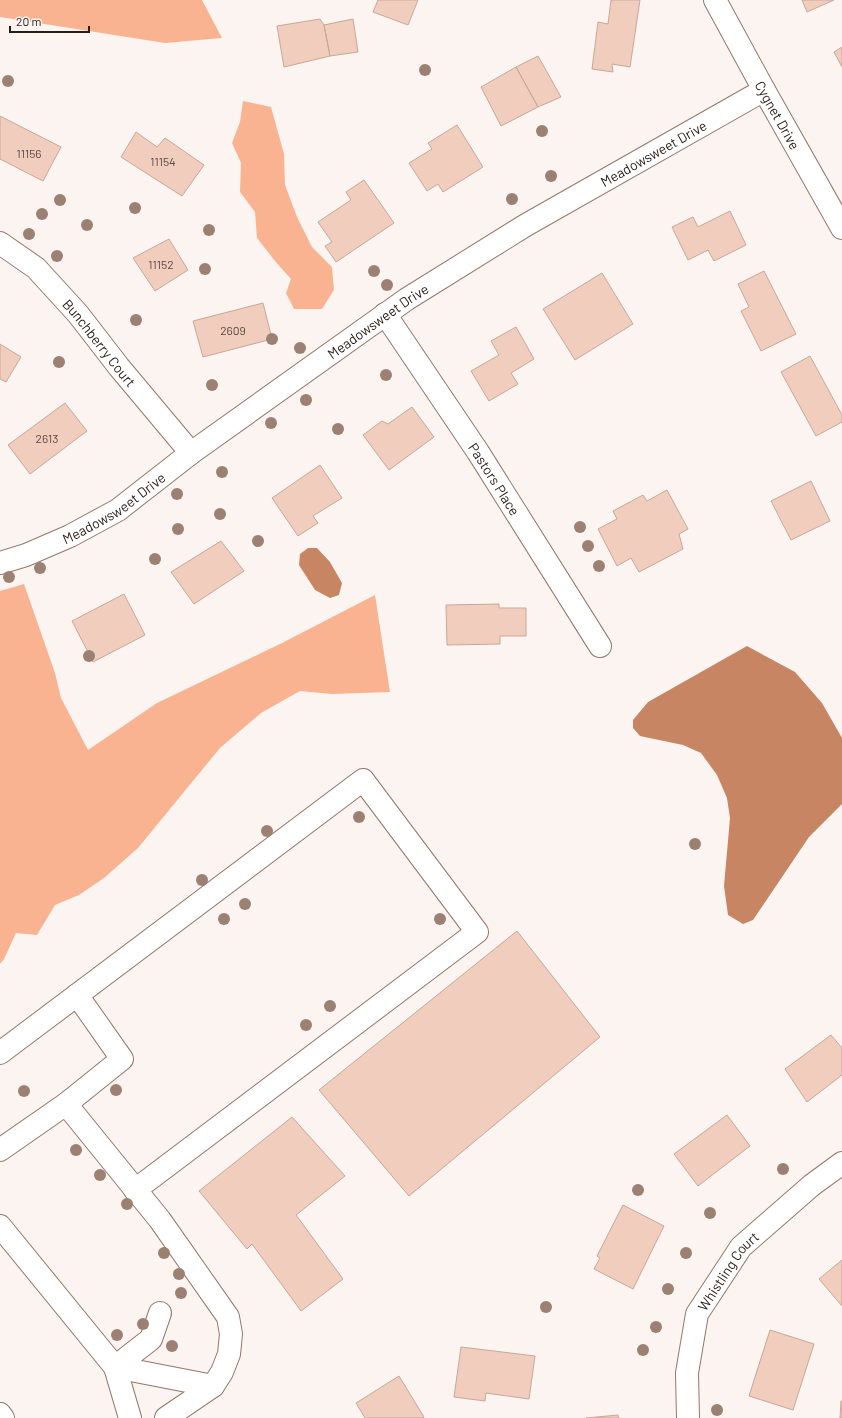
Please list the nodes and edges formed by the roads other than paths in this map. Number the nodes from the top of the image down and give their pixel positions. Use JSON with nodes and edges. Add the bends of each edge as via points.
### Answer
{"nodes":[{"id":1,"x":715,"y":0,"type":"edge"},
{"id":2,"x":764,"y":90,"type":"junction"},
{"id":3,"x":842,"y":228,"type":"edge"},
{"id":4,"x":0,"y":243,"type":"edge"},
{"id":5,"x":385,"y":314,"type":"junction"},
{"id":6,"x":191,"y":453,"type":"junction"},
{"id":7,"x":0,"y":563,"type":"edge"},
{"id":8,"x":600,"y":646,"type":"dead end"},
{"id":9,"x":77,"y":995,"type":"junction"},
{"id":10,"x":0,"y":1053,"type":"edge"},
{"id":11,"x":66,"y":1104,"type":"junction"},
{"id":12,"x":0,"y":1150,"type":"edge"},
{"id":13,"x":842,"y":1163,"type":"edge"},
{"id":14,"x":135,"y":1190,"type":"junction"},
{"id":15,"x":0,"y":1226,"type":"edge"},
{"id":16,"x":160,"y":1313,"type":"dead end"},
{"id":17,"x":115,"y":1367,"type":"junction"},
{"id":18,"x":213,"y":1386,"type":"junction"},
{"id":19,"x":0,"y":1414,"type":"edge"},
{"id":20,"x":3,"y":1418,"type":"edge"},
{"id":21,"x":130,"y":1418,"type":"edge"},
{"id":22,"x":166,"y":1418,"type":"edge"},
{"id":23,"x":688,"y":1418,"type":"edge"}],
"edges":[{"from":1,"to":2,"type":"main road","name":"Cygnet Drive"},
{"from":2,"to":3,"type":"main road","name":"Cygnet Drive"},
{"from":2,"to":5,"type":"main road","name":"Meadowsweet Drive","via":[[526,224]]},
{"from":4,"to":6,"type":"main road","name":"Bunchberry Court","via":[[36,268],[78,314]]},
{"from":5,"to":6,"type":"main road","name":"Meadowsweet Drive"},
{"from":5,"to":8,"type":"main road","name":"Pastors Place","via":[[478,452]]},
{"from":6,"to":7,"type":"main road","name":"Meadowsweet Drive","via":[[118,510],[70,536]]},
{"from":9,"to":10,"type":"main road"},
{"from":9,"to":11,"type":"main road","via":[[122,1059]]},
{"from":9,"to":14,"type":"main road","via":[[364,780],[477,932]]},
{"from":11,"to":12,"type":"main road"},
{"from":11,"to":14,"type":"main road"},
{"from":13,"to":23,"type":"main road","name":"Whistling Court","via":[[812,1185],[741,1247],[697,1314],[687,1373]]},
{"from":14,"to":18,"type":"main road","via":[[160,1220],[228,1317],[231,1334],[229,1354]]},
{"from":15,"to":17,"type":"main road"},
{"from":16,"to":17,"type":"main road","via":[[151,1339]]},
{"from":17,"to":18,"type":"main road"},
{"from":17,"to":21,"type":"main road"},
{"from":18,"to":22,"type":"main road"},
{"from":19,"to":20,"type":"main road"}]}
